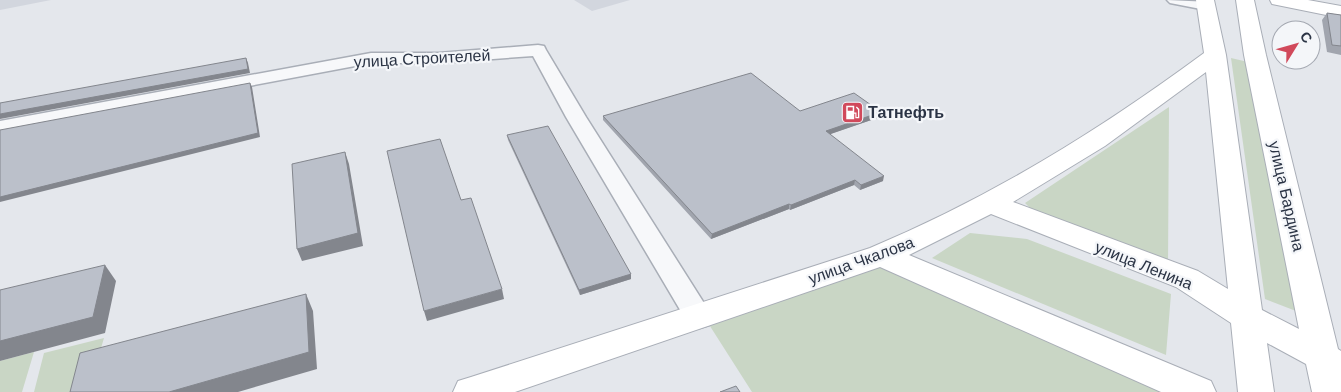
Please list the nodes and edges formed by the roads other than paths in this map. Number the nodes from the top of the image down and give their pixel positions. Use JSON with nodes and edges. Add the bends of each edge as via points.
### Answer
{"nodes":[{"id":1,"x":1175,"y":0,"type":"edge"},
{"id":2,"x":1245,"y":0,"type":"edge"},
{"id":3,"x":1279,"y":0,"type":"edge"},
{"id":4,"x":1205,"y":2,"type":"edge"},
{"id":5,"x":1341,"y":12,"type":"edge"},
{"id":6,"x":1215,"y":55,"type":"junction"},
{"id":7,"x":0,"y":127,"type":"edge"},
{"id":8,"x":991,"y":204,"type":"junction"},
{"id":9,"x":881,"y":255,"type":"junction"},
{"id":10,"x":1247,"y":317,"type":"junction"},
{"id":11,"x":698,"y":318,"type":"junction"},
{"id":12,"x":1332,"y":364,"type":"edge"},
{"id":13,"x":471,"y":392,"type":"edge"},
{"id":14,"x":1198,"y":392,"type":"edge"},
{"id":15,"x":1256,"y":392,"type":"edge"},
{"id":16,"x":1330,"y":392,"type":"edge"}],
"edges":[{"from":1,"to":4,"type":"street"},
{"from":2,"to":12,"type":"street","name":"улица Бардина","via":[[1255,55]]},
{"from":3,"to":5,"type":"street"},
{"from":4,"to":6,"type":"street"},
{"from":6,"to":8,"type":"street","name":"улица Чкалова","via":[[1095,143]]},
{"from":6,"to":10,"type":"street"},
{"from":7,"to":11,"type":"street","name":"улица Строителей","via":[[370,58],[439,58],[538,50]]},
{"from":8,"to":9,"type":"street","name":"улица Чкалова"},
{"from":8,"to":10,"type":"street","name":"улица Ленина","via":[[1187,279]]},
{"from":9,"to":11,"type":"street","name":"улица Чкалова"},
{"from":9,"to":14,"type":"street"},
{"from":10,"to":12,"type":"street","name":"улица Ленина"},
{"from":10,"to":15,"type":"street"},
{"from":11,"to":13,"type":"street","name":"улица Чкалова"},
{"from":12,"to":16,"type":"street","name":"улица Бардина"}]}
